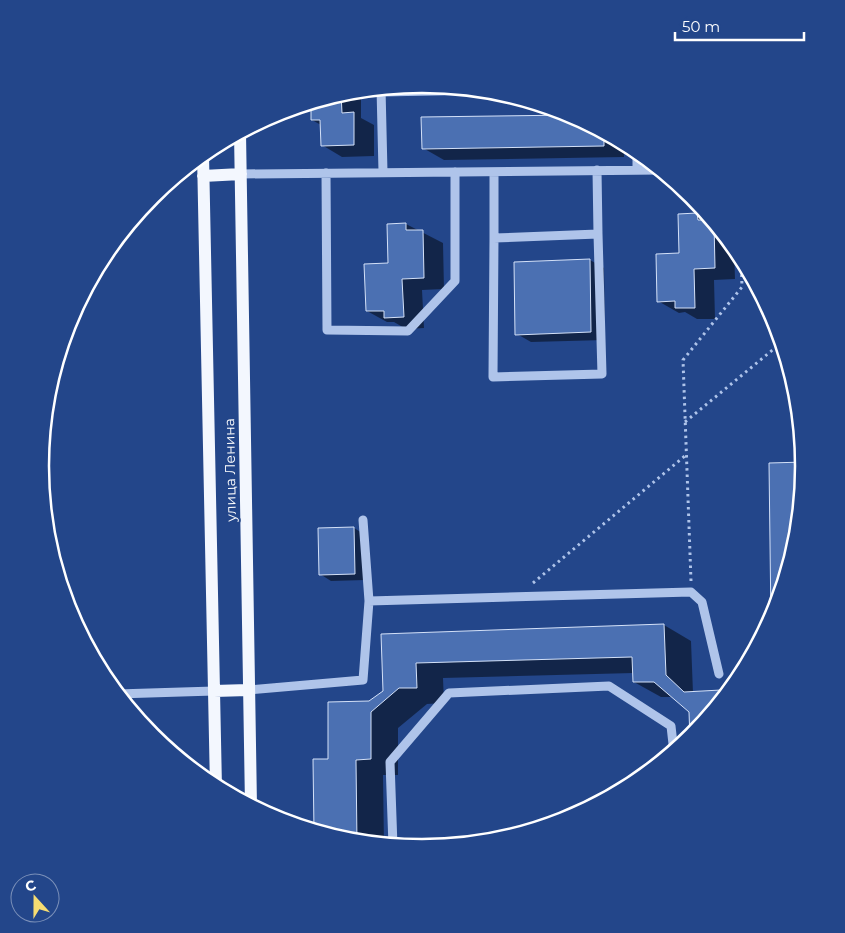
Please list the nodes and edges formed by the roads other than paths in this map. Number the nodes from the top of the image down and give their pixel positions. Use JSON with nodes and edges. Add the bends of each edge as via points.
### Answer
{"nodes":[{"id":1,"x":381,"y":95,"type":"edge"},
{"id":2,"x":240,"y":141,"type":"edge"},
{"id":3,"x":637,"y":161,"type":"edge"},
{"id":4,"x":203,"y":164,"type":"edge"},
{"id":5,"x":598,"y":170,"type":"junction"},
{"id":6,"x":637,"y":170,"type":"junction"},
{"id":7,"x":650,"y":170,"type":"edge"},
{"id":8,"x":383,"y":172,"type":"junction"},
{"id":9,"x":455,"y":172,"type":"junction"},
{"id":10,"x":494,"y":172,"type":"junction"},
{"id":11,"x":326,"y":173,"type":"junction"},
{"id":12,"x":241,"y":174,"type":"junction"},
{"id":13,"x":203,"y":176,"type":"junction"},
{"id":14,"x":598,"y":234,"type":"junction"},
{"id":15,"x":494,"y":238,"type":"junction"},
{"id":16,"x":362,"y":520,"type":"dead end"},
{"id":17,"x":369,"y":601,"type":"junction"},
{"id":18,"x":719,"y":674,"type":"dead end"},
{"id":19,"x":248,"y":690,"type":"junction"},
{"id":20,"x":214,"y":691,"type":"junction"},
{"id":21,"x":126,"y":694,"type":"edge"},
{"id":22,"x":673,"y":744,"type":"edge"},
{"id":23,"x":216,"y":777,"type":"edge"},
{"id":24,"x":251,"y":798,"type":"edge"},
{"id":25,"x":393,"y":839,"type":"edge"}],
"edges":[{"from":1,"to":8,"type":"street"},
{"from":2,"to":12,"type":"main road","name":"улица Ленина"},
{"from":3,"to":6,"type":"street"},
{"from":4,"to":13,"type":"main road","name":"улица Ленина"},
{"from":5,"to":6,"type":"street"},
{"from":5,"to":10,"type":"street"},
{"from":5,"to":14,"type":"street"},
{"from":6,"to":7,"type":"street"},
{"from":8,"to":9,"type":"street"},
{"from":8,"to":11,"type":"street"},
{"from":9,"to":10,"type":"street"},
{"from":9,"to":11,"type":"street","via":[[455,281],[408,331],[327,330]]},
{"from":10,"to":15,"type":"street"},
{"from":11,"to":12,"type":"street"},
{"from":12,"to":13,"type":"main road"},
{"from":12,"to":19,"type":"main road","name":"улица Ленина"},
{"from":13,"to":20,"type":"main road","name":"улица Ленина"},
{"from":14,"to":15,"type":"street"},
{"from":14,"to":15,"type":"street","via":[[602,374],[493,377]]},
{"from":16,"to":17,"type":"street"},
{"from":17,"to":18,"type":"street","via":[[691,592],[702,602]]},
{"from":17,"to":19,"type":"street","via":[[363,680]]},
{"from":19,"to":20,"type":"main road"},
{"from":19,"to":24,"type":"main road","name":"улица Ленина"},
{"from":20,"to":21,"type":"street"},
{"from":20,"to":23,"type":"main road","name":"улица Ленина"},
{"from":22,"to":25,"type":"street","via":[[671,726],[609,686],[449,693],[390,762]]}]}
